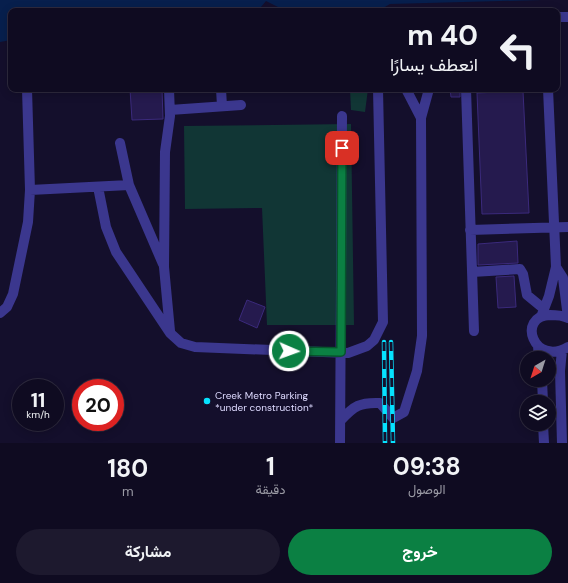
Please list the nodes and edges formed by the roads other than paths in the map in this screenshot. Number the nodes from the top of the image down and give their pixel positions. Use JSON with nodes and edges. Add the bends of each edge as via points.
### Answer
{"nodes":[{"id":1,"x":27,"y":92,"type":"edge"},
{"id":2,"x":169,"y":92,"type":"edge"},
{"id":3,"x":220,"y":92,"type":"edge"},
{"id":4,"x":378,"y":92,"type":"edge"},
{"id":5,"x":408,"y":92,"type":"edge"},
{"id":6,"x":428,"y":92,"type":"edge"},
{"id":7,"x":466,"y":92,"type":"edge"},
{"id":8,"x":548,"y":92,"type":"edge"},
{"id":9,"x":241,"y":105,"type":"dead end"},
{"id":10,"x":222,"y":106,"type":"junction"},
{"id":11,"x":170,"y":110,"type":"junction"},
{"id":12,"x":342,"y":116,"type":"dead end"},
{"id":13,"x":421,"y":118,"type":"junction"},
{"id":14,"x":120,"y":144,"type":"dead end"},
{"id":15,"x":129,"y":185,"type":"junction"},
{"id":16,"x":98,"y":187,"type":"junction"},
{"id":17,"x":30,"y":190,"type":"junction"},
{"id":18,"x":568,"y":227,"type":"edge"},
{"id":19,"x":555,"y":228,"type":"junction"},
{"id":20,"x":470,"y":230,"type":"junction"},
{"id":21,"x":556,"y":266,"type":"junction"},
{"id":22,"x":164,"y":267,"type":"junction"},
{"id":23,"x":472,"y":272,"type":"junction"},
{"id":24,"x":0,"y":313,"type":"edge"},
{"id":25,"x":542,"y":313,"type":"junction"},
{"id":26,"x":568,"y":318,"type":"edge"},
{"id":27,"x":474,"y":331,"type":"dead end"},
{"id":28,"x":170,"y":333,"type":"junction"},
{"id":29,"x":538,"y":346,"type":"junction"},
{"id":30,"x":565,"y":349,"type":"edge"},
{"id":31,"x":538,"y":351,"type":"edge"},
{"id":32,"x":341,"y":352,"type":"junction"},
{"id":33,"x":341,"y":420,"type":"junction"},
{"id":34,"x":543,"y":431,"type":"edge"},
{"id":35,"x":340,"y":443,"type":"edge"},
{"id":36,"x":544,"y":443,"type":"edge"},
{"id":37,"x":562,"y":443,"type":"edge"}],
"edges":[{"from":1,"to":17,"type":"street"},
{"from":2,"to":11,"type":"street"},
{"from":3,"to":10,"type":"street"},
{"from":4,"to":32,"type":"street","via":[[383,322],[374,340],[367,346],[358,351]]},
{"from":5,"to":13,"type":"street"},
{"from":6,"to":13,"type":"street"},
{"from":7,"to":20,"type":"street"},
{"from":8,"to":19,"type":"street"},
{"from":9,"to":10,"type":"street"},
{"from":10,"to":11,"type":"street"},
{"from":11,"to":22,"type":"street","via":[[165,152]]},
{"from":12,"to":32,"type":"street"},
{"from":13,"to":33,"type":"street","via":[[422,336],[417,371],[404,412],[393,418],[380,403],[365,402],[352,408]]},
{"from":14,"to":15,"type":"street"},
{"from":15,"to":16,"type":"street"},
{"from":15,"to":22,"type":"street"},
{"from":16,"to":17,"type":"street"},
{"from":16,"to":28,"type":"street","via":[[106,227],[116,252]]},
{"from":17,"to":24,"type":"street","via":[[28,222],[13,294],[7,307]]},
{"from":18,"to":19,"type":"street"},
{"from":19,"to":20,"type":"street"},
{"from":19,"to":21,"type":"street"},
{"from":20,"to":23,"type":"street"},
{"from":21,"to":25,"type":"street"},
{"from":21,"to":26,"type":"street","via":[[563,278]]},
{"from":22,"to":28,"type":"street"},
{"from":23,"to":25,"type":"street","via":[[520,269],[527,295]]},
{"from":23,"to":27,"type":"street"},
{"from":25,"to":26,"type":"street"},
{"from":25,"to":29,"type":"street","via":[[532,331]]},
{"from":28,"to":32,"type":"street","via":[[181,343],[195,347]]},
{"from":29,"to":30,"type":"street","via":[[548,350]]},
{"from":29,"to":31,"type":"street"},
{"from":30,"to":37,"type":"street","via":[[560,377]]},
{"from":32,"to":33,"type":"street"},
{"from":33,"to":35,"type":"street"},
{"from":34,"to":36,"type":"street"}]}
